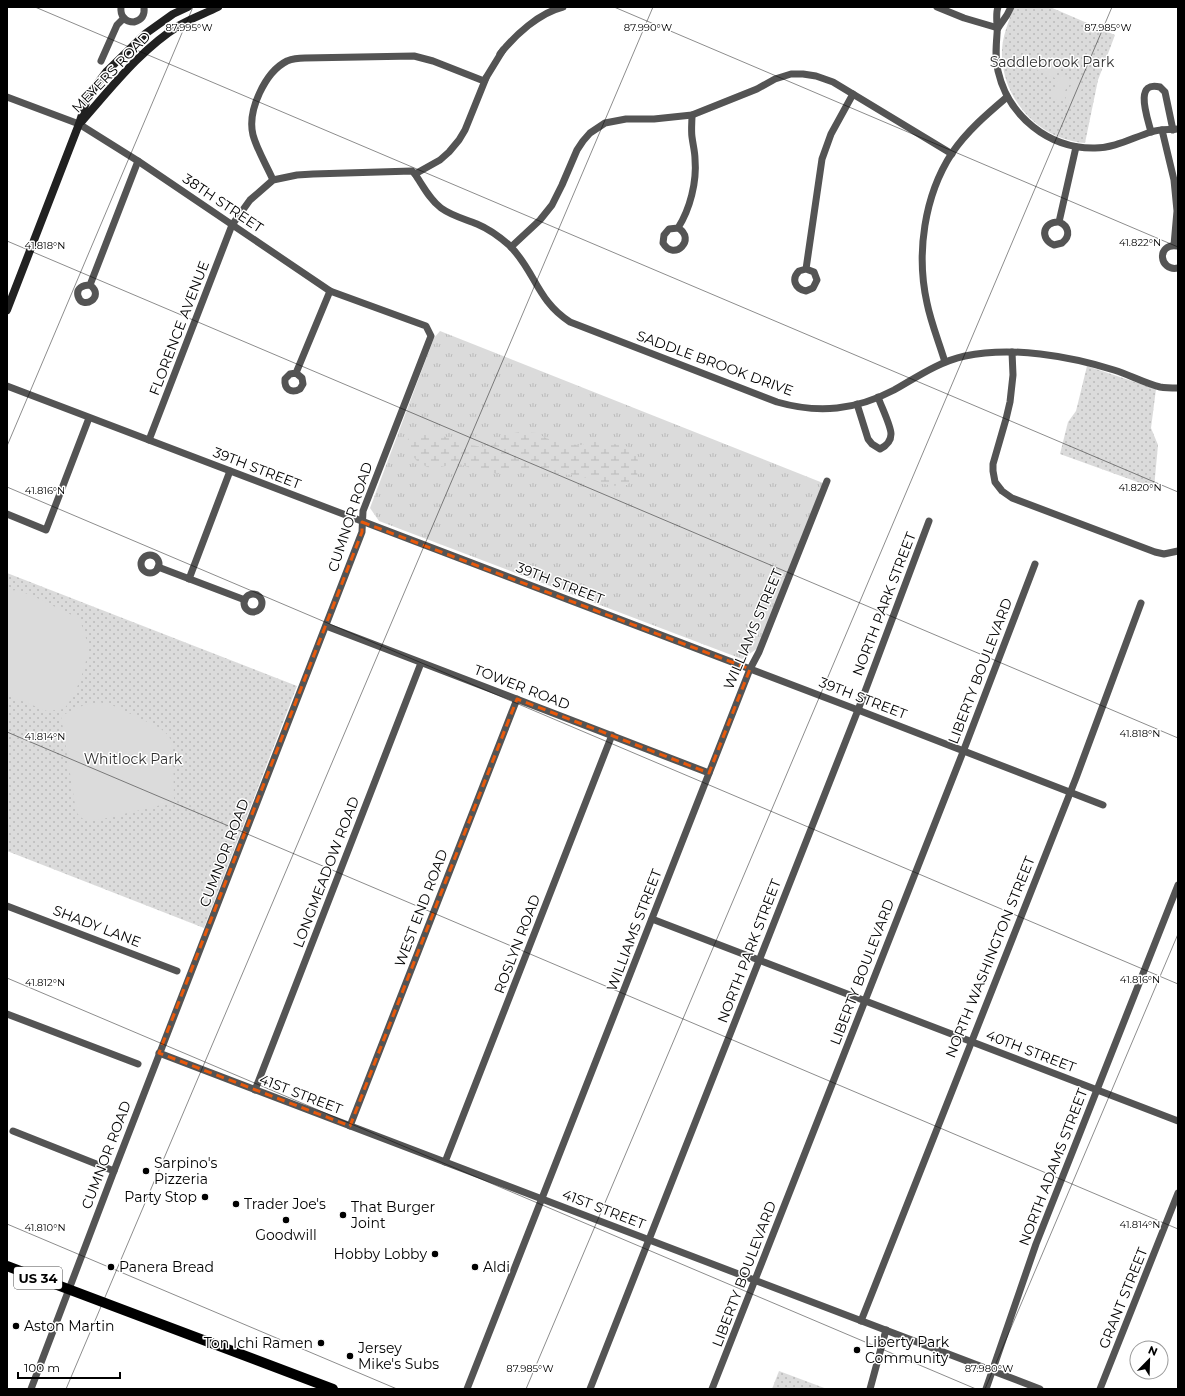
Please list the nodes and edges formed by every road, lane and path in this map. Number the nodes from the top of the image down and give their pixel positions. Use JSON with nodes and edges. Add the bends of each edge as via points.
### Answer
{"nodes":[{"id":1,"x":121,"y":7,"type":"edge"},
{"id":2,"x":144,"y":7,"type":"edge"},
{"id":3,"x":188,"y":7,"type":"edge"},
{"id":4,"x":218,"y":7,"type":"edge"},
{"id":5,"x":563,"y":7,"type":"edge"},
{"id":6,"x":937,"y":7,"type":"edge"},
{"id":7,"x":998,"y":7,"type":"edge"},
{"id":8,"x":1011,"y":7,"type":"edge"},
{"id":9,"x":124,"y":18,"type":"junction"},
{"id":10,"x":998,"y":28,"type":"junction"},
{"id":11,"x":100,"y":61,"type":"dead end"},
{"id":12,"x":484,"y":81,"type":"junction"},
{"id":13,"x":853,"y":94,"type":"junction"},
{"id":14,"x":7,"y":97,"type":"edge"},
{"id":15,"x":1007,"y":97,"type":"junction"},
{"id":16,"x":692,"y":115,"type":"junction"},
{"id":17,"x":79,"y":124,"type":"junction"},
{"id":18,"x":1176,"y":129,"type":"edge"},
{"id":19,"x":1162,"y":130,"type":"junction"},
{"id":20,"x":1151,"y":132,"type":"junction"},
{"id":21,"x":1076,"y":146,"type":"junction"},
{"id":22,"x":952,"y":154,"type":"junction"},
{"id":23,"x":138,"y":161,"type":"junction"},
{"id":24,"x":415,"y":174,"type":"junction"},
{"id":25,"x":273,"y":180,"type":"junction"},
{"id":26,"x":1059,"y":222,"type":"dead end"},
{"id":27,"x":232,"y":225,"type":"junction"},
{"id":28,"x":678,"y":228,"type":"dead end"},
{"id":29,"x":1176,"y":246,"type":"edge"},
{"id":30,"x":511,"y":247,"type":"junction"},
{"id":31,"x":1178,"y":268,"type":"edge"},
{"id":32,"x":806,"y":269,"type":"dead end"},
{"id":33,"x":90,"y":285,"type":"dead end"},
{"id":34,"x":330,"y":291,"type":"junction"},
{"id":35,"x":7,"y":310,"type":"edge"},
{"id":36,"x":426,"y":326,"type":"joint"},
{"id":37,"x":1012,"y":352,"type":"junction"},
{"id":38,"x":945,"y":362,"type":"junction"},
{"id":39,"x":296,"y":373,"type":"dead end"},
{"id":40,"x":7,"y":386,"type":"edge"},
{"id":41,"x":1178,"y":388,"type":"edge"},
{"id":42,"x":878,"y":397,"type":"junction"},
{"id":43,"x":857,"y":404,"type":"junction"},
{"id":44,"x":89,"y":418,"type":"junction"},
{"id":45,"x":149,"y":440,"type":"junction"},
{"id":46,"x":230,"y":471,"type":"junction"},
{"id":47,"x":827,"y":481,"type":"dead end"},
{"id":48,"x":7,"y":514,"type":"edge"},
{"id":49,"x":929,"y":521,"type":"dead end"},
{"id":50,"x":362,"y":522,"type":"junction"},
{"id":51,"x":1178,"y":551,"type":"edge"},
{"id":52,"x":1035,"y":564,"type":"dead end"},
{"id":53,"x":158,"y":567,"type":"dead end"},
{"id":54,"x":189,"y":579,"type":"junction"},
{"id":55,"x":245,"y":600,"type":"dead end"},
{"id":56,"x":1141,"y":603,"type":"dead end"},
{"id":57,"x":326,"y":626,"type":"junction"},
{"id":58,"x":421,"y":663,"type":"junction"},
{"id":59,"x":750,"y":669,"type":"junction"},
{"id":60,"x":516,"y":699,"type":"junction"},
{"id":61,"x":858,"y":710,"type":"junction"},
{"id":62,"x":612,"y":736,"type":"junction"},
{"id":63,"x":964,"y":752,"type":"junction"},
{"id":64,"x":709,"y":773,"type":"junction"},
{"id":65,"x":1069,"y":792,"type":"junction"},
{"id":66,"x":1103,"y":805,"type":"dead end"},
{"id":67,"x":1178,"y":885,"type":"edge"},
{"id":68,"x":7,"y":906,"type":"edge"},
{"id":69,"x":652,"y":919,"type":"junction"},
{"id":70,"x":758,"y":961,"type":"junction"},
{"id":71,"x":177,"y":971,"type":"dead end"},
{"id":72,"x":864,"y":1002,"type":"junction"},
{"id":73,"x":7,"y":1014,"type":"edge"},
{"id":74,"x":971,"y":1042,"type":"junction"},
{"id":75,"x":159,"y":1054,"type":"junction"},
{"id":76,"x":138,"y":1064,"type":"dead end"},
{"id":77,"x":255,"y":1090,"type":"junction"},
{"id":78,"x":1097,"y":1090,"type":"junction"},
{"id":79,"x":1178,"y":1121,"type":"edge"},
{"id":80,"x":350,"y":1126,"type":"junction"},
{"id":81,"x":13,"y":1130,"type":"dead end"},
{"id":82,"x":445,"y":1162,"type":"junction"},
{"id":83,"x":114,"y":1171,"type":"junction"},
{"id":84,"x":1178,"y":1193,"type":"edge"},
{"id":85,"x":542,"y":1199,"type":"junction"},
{"id":86,"x":649,"y":1240,"type":"junction"},
{"id":87,"x":7,"y":1266,"type":"edge"},
{"id":88,"x":755,"y":1280,"type":"junction"},
{"id":89,"x":69,"y":1290,"type":"junction"},
{"id":90,"x":861,"y":1321,"type":"junction"},
{"id":91,"x":886,"y":1330,"type":"junction"},
{"id":92,"x":992,"y":1371,"type":"junction"},
{"id":93,"x":326,"y":1388,"type":"edge"},
{"id":94,"x":30,"y":1389,"type":"edge"},
{"id":95,"x":467,"y":1389,"type":"edge"},
{"id":96,"x":590,"y":1389,"type":"edge"},
{"id":97,"x":712,"y":1389,"type":"edge"},
{"id":98,"x":870,"y":1389,"type":"edge"},
{"id":99,"x":986,"y":1389,"type":"edge"},
{"id":100,"x":1040,"y":1389,"type":"edge"},
{"id":101,"x":1100,"y":1389,"type":"edge"}],
"edges":[{"from":1,"to":9,"type":"street"},
{"from":2,"to":9,"type":"street","via":[[144,14],[140,20],[130,22]]},
{"from":3,"to":17,"type":"street","name":"MEYERS ROAD","via":[[173,14],[145,34],[107,71],[88,96]]},
{"from":4,"to":17,"type":"street","name":"MEYERS ROAD","via":[[180,25],[153,44]]},
{"from":5,"to":12,"type":"street","via":[[528,26],[512,40]]},
{"from":6,"to":10,"type":"street"},
{"from":7,"to":10,"type":"street"},
{"from":8,"to":10,"type":"street"},
{"from":9,"to":11,"type":"street","via":[[117,25]]},
{"from":10,"to":15,"type":"street","via":[[997,64]]},
{"from":12,"to":24,"type":"street","via":[[459,140],[440,160]]},
{"from":12,"to":25,"type":"street","via":[[434,61],[414,56],[305,58],[288,61],[266,81],[253,117],[253,135]]},
{"from":13,"to":16,"type":"street","via":[[821,77],[791,74],[775,78],[757,89]]},
{"from":13,"to":22,"type":"street"},
{"from":13,"to":32,"type":"street","via":[[831,134],[824,153]]},
{"from":14,"to":17,"type":"street","name":"38TH STREET"},
{"from":15,"to":21,"type":"street","via":[[1016,111],[1039,131],[1056,141]]},
{"from":15,"to":22,"type":"street","via":[[975,125]]},
{"from":16,"to":28,"type":"street","via":[[694,186]]},
{"from":16,"to":30,"type":"street","via":[[620,120],[605,123],[594,130],[577,150],[552,205]]},
{"from":17,"to":23,"type":"street","name":"38TH STREET"},
{"from":17,"to":35,"type":"street"},
{"from":18,"to":19,"type":"street"},
{"from":18,"to":20,"type":"street","via":[[1165,92],[1160,86],[1152,86],[1146,90],[1144,98]]},
{"from":19,"to":20,"type":"street"},
{"from":19,"to":29,"type":"street","via":[[1174,180],[1177,211]]},
{"from":20,"to":21,"type":"street","via":[[1109,147]]},
{"from":21,"to":26,"type":"street"},
{"from":22,"to":38,"type":"street","via":[[931,201],[923,243],[922,274],[927,304]]},
{"from":23,"to":27,"type":"street","name":"38TH STREET"},
{"from":23,"to":33,"type":"street"},
{"from":24,"to":25,"type":"street","via":[[412,171],[313,174]]},
{"from":24,"to":30,"type":"street","name":"SADDLE BROOK DRIVE","via":[[433,201],[442,209],[486,228]]},
{"from":25,"to":27,"type":"street","name":"FLORENCE AVENUE","via":[[250,200]]},
{"from":27,"to":34,"type":"street","name":"38TH STREET"},
{"from":27,"to":45,"type":"street","name":"FLORENCE AVENUE"},
{"from":29,"to":31,"type":"street","via":[[1169,246],[1164,250],[1163,260],[1169,267]]},
{"from":30,"to":43,"type":"street","name":"SADDLE BROOK DRIVE","via":[[548,304],[561,317],[575,325],[777,402],[821,410]]},
{"from":34,"to":36,"type":"street","name":"38TH STREET"},
{"from":34,"to":39,"type":"street"},
{"from":36,"to":50,"type":"street","name":"CUMNOR ROAD","via":[[431,336],[363,511]]},
{"from":37,"to":38,"type":"street","name":"SADDLE BROOK DRIVE","via":[[972,355]]},
{"from":37,"to":41,"type":"street","name":"SADDLE BROOK DRIVE","via":[[1083,362],[1161,387]]},
{"from":37,"to":51,"type":"street","via":[[1013,375],[1009,405],[993,464],[995,482],[1002,491],[1012,498],[1155,552],[1164,554]]},
{"from":38,"to":42,"type":"street","name":"SADDLE BROOK DRIVE"},
{"from":40,"to":44,"type":"street","name":"39TH STREET"},
{"from":42,"to":43,"type":"street","name":"SADDLE BROOK DRIVE"},
{"from":42,"to":43,"type":"street","via":[[891,434],[885,447],[880,448],[868,439]]},
{"from":44,"to":45,"type":"street","name":"39TH STREET"},
{"from":44,"to":48,"type":"street","via":[[46,530]]},
{"from":45,"to":46,"type":"street","name":"39TH STREET"},
{"from":46,"to":50,"type":"street","name":"39TH STREET"},
{"from":46,"to":54,"type":"street"},
{"from":47,"to":59,"type":"street","name":"WILLIAMS STREET"},
{"from":49,"to":61,"type":"street","name":"NORTH PARK STREET"},
{"from":50,"to":57,"type":"street","name":"CUMNOR ROAD","via":[[362,532]]},
{"from":50,"to":59,"type":"street","name":"39TH STREET"},
{"from":52,"to":63,"type":"street","name":"LIBERTY BOULEVARD"},
{"from":53,"to":54,"type":"street"},
{"from":54,"to":55,"type":"street"},
{"from":56,"to":65,"type":"street","name":"NORTH WASHINGTON STREET"},
{"from":57,"to":58,"type":"street","name":"TOWER ROAD"},
{"from":57,"to":75,"type":"street","name":"CUMNOR ROAD"},
{"from":58,"to":60,"type":"street","name":"TOWER ROAD"},
{"from":58,"to":77,"type":"street","name":"LONGMEADOW ROAD"},
{"from":59,"to":61,"type":"street","name":"39TH STREET"},
{"from":59,"to":64,"type":"street","name":"WILLIAMS STREET"},
{"from":60,"to":62,"type":"street","name":"TOWER ROAD"},
{"from":60,"to":80,"type":"street","name":"WEST END ROAD"},
{"from":61,"to":63,"type":"street","name":"39TH STREET"},
{"from":61,"to":70,"type":"street","name":"NORTH PARK STREET"},
{"from":62,"to":64,"type":"street","name":"TOWER ROAD"},
{"from":62,"to":82,"type":"street","name":"ROSLYN ROAD"},
{"from":63,"to":65,"type":"street","name":"39TH STREET"},
{"from":63,"to":72,"type":"street","name":"LIBERTY BOULEVARD"},
{"from":64,"to":69,"type":"street","name":"WILLIAMS STREET"},
{"from":65,"to":66,"type":"street","name":"39TH STREET"},
{"from":65,"to":74,"type":"street","name":"NORTH WASHINGTON STREET"},
{"from":67,"to":78,"type":"street","name":"NORTH ADAMS STREET"},
{"from":68,"to":71,"type":"street","name":"SHADY LANE"},
{"from":69,"to":70,"type":"street","name":"40TH STREET"},
{"from":69,"to":85,"type":"street","name":"WILLIAMS STREET"},
{"from":70,"to":72,"type":"street","name":"40TH STREET"},
{"from":70,"to":86,"type":"street","name":"NORTH PARK STREET"},
{"from":72,"to":74,"type":"street","name":"40TH STREET"},
{"from":72,"to":88,"type":"street","name":"LIBERTY BOULEVARD"},
{"from":73,"to":76,"type":"street"},
{"from":74,"to":78,"type":"street","name":"40TH STREET"},
{"from":74,"to":90,"type":"street","name":"NORTH WASHINGTON STREET"},
{"from":75,"to":77,"type":"street","name":"41ST STREET"},
{"from":75,"to":83,"type":"street","name":"CUMNOR ROAD"},
{"from":77,"to":80,"type":"street","name":"41ST STREET"},
{"from":78,"to":79,"type":"street","name":"40TH STREET"},
{"from":78,"to":92,"type":"street","name":"NORTH ADAMS STREET","via":[[1036,1244]]},
{"from":80,"to":82,"type":"street","name":"41ST STREET"},
{"from":81,"to":83,"type":"street"},
{"from":82,"to":85,"type":"street","name":"41ST STREET"},
{"from":83,"to":89,"type":"street","name":"CUMNOR ROAD"},
{"from":84,"to":101,"type":"street","name":"GRANT STREET"},
{"from":85,"to":86,"type":"street","name":"41ST STREET"},
{"from":85,"to":95,"type":"street","name":"WILLIAMS STREET"},
{"from":86,"to":88,"type":"street","name":"41ST STREET"},
{"from":86,"to":96,"type":"street","name":"NORTH PARK STREET"},
{"from":87,"to":89,"type":"main road","number":"US 34"},
{"from":88,"to":90,"type":"street","name":"41ST STREET"},
{"from":88,"to":97,"type":"street","name":"LIBERTY BOULEVARD"},
{"from":89,"to":93,"type":"main road","number":"US 34"},
{"from":89,"to":94,"type":"street","name":"CUMNOR ROAD"},
{"from":90,"to":91,"type":"street","name":"41ST STREET"},
{"from":91,"to":92,"type":"street","name":"41ST STREET"},
{"from":91,"to":98,"type":"street"},
{"from":92,"to":99,"type":"street","name":"NORTH ADAMS STREET"},
{"from":92,"to":100,"type":"street","name":"41ST STREET"}]}
